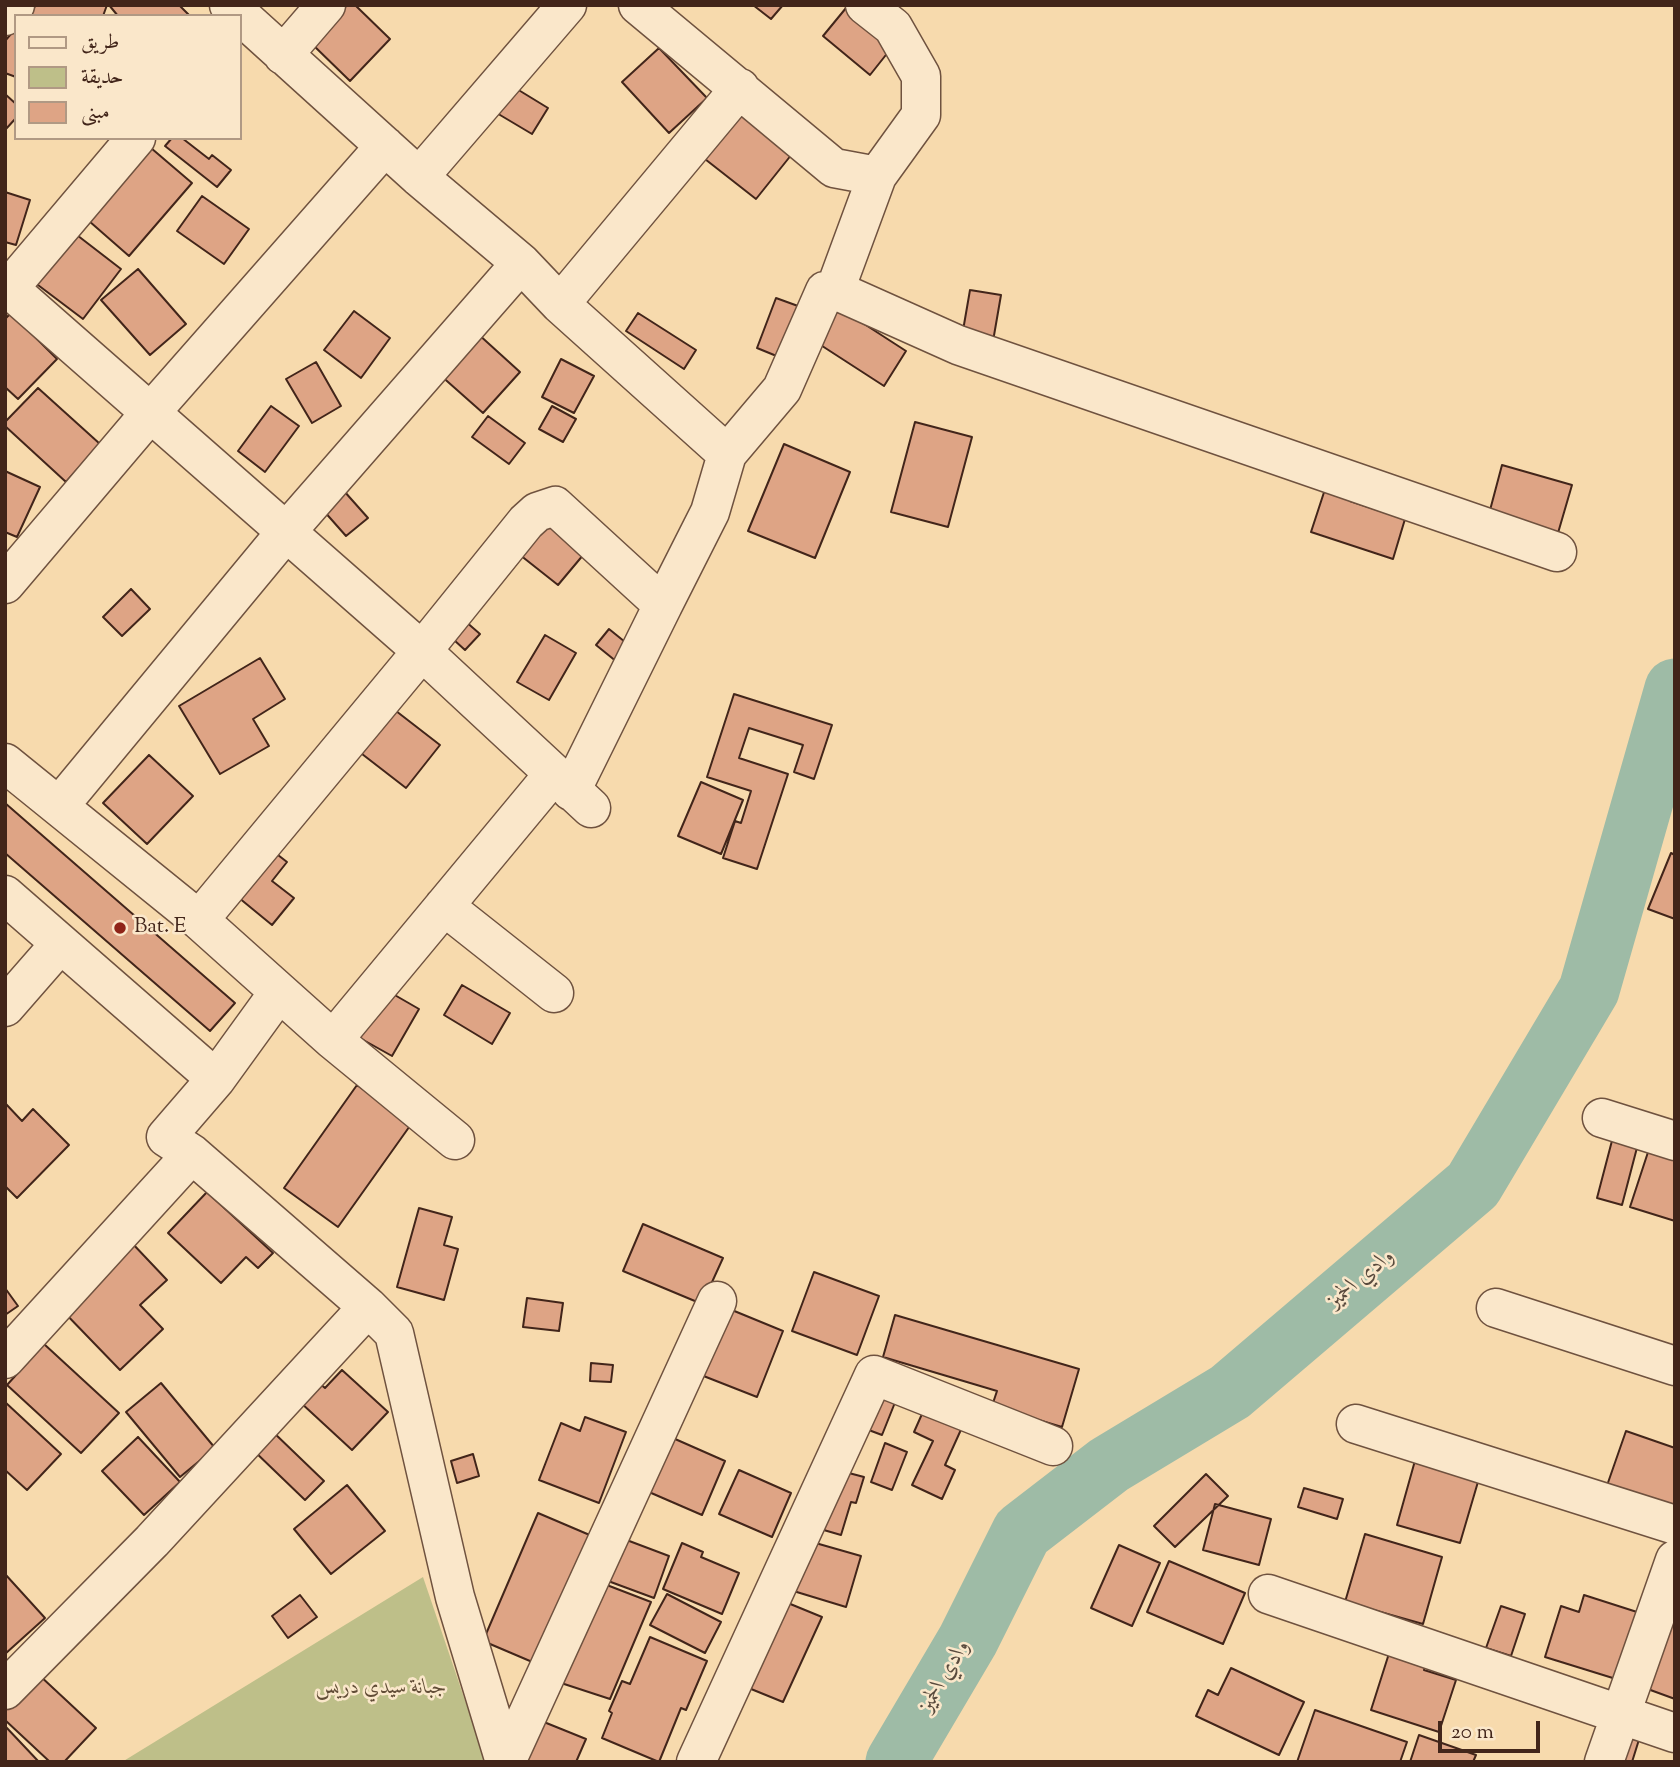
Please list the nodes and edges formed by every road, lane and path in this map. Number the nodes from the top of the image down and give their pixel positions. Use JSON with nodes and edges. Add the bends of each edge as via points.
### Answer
{"nodes":[{"id":1,"x":15,"y":5,"type":"edge"},
{"id":2,"x":326,"y":5,"type":"edge"},
{"id":3,"x":566,"y":5,"type":"edge"},
{"id":4,"x":638,"y":5,"type":"edge"},
{"id":5,"x":865,"y":5,"type":"edge"},
{"id":6,"x":5,"y":16,"type":"edge"},
{"id":7,"x":242,"y":18,"type":"edge"},
{"id":8,"x":283,"y":55,"type":"junction"},
{"id":9,"x":740,"y":88,"type":"junction"},
{"id":10,"x":134,"y":140,"type":"edge"},
{"id":11,"x":384,"y":146,"type":"junction"},
{"id":12,"x":877,"y":176,"type":"junction"},
{"id":13,"x":419,"y":177,"type":"junction"},
{"id":14,"x":521,"y":263,"type":"junction"},
{"id":15,"x":6,"y":289,"type":"edge"},
{"id":16,"x":835,"y":290,"type":"junction"},
{"id":17,"x":560,"y":303,"type":"junction"},
{"id":18,"x":151,"y":412,"type":"junction"},
{"id":19,"x":727,"y":454,"type":"junction"},
{"id":20,"x":286,"y":532,"type":"junction"},
{"id":21,"x":1557,"y":552,"type":"dead end"},
{"id":22,"x":5,"y":583,"type":"edge"},
{"id":23,"x":663,"y":605,"type":"junction"},
{"id":24,"x":422,"y":651,"type":"junction"},
{"id":25,"x":5,"y":763,"type":"edge"},
{"id":26,"x":571,"y":791,"type":"junction"},
{"id":27,"x":60,"y":805,"type":"junction"},
{"id":28,"x":5,"y":895,"type":"edge"},
{"id":29,"x":444,"y":906,"type":"junction"},
{"id":30,"x":199,"y":920,"type":"junction"},
{"id":31,"x":60,"y":944,"type":"junction"},
{"id":32,"x":279,"y":992,"type":"junction"},
{"id":33,"x":554,"y":993,"type":"dead end"},
{"id":34,"x":5,"y":1007,"type":"edge"},
{"id":35,"x":333,"y":1040,"type":"junction"},
{"id":36,"x":216,"y":1079,"type":"junction"},
{"id":37,"x":1602,"y":1118,"type":"dead end"},
{"id":38,"x":455,"y":1140,"type":"dead end"},
{"id":39,"x":1675,"y":1141,"type":"edge"},
{"id":40,"x":192,"y":1154,"type":"junction"},
{"id":41,"x":717,"y":1301,"type":"dead end"},
{"id":42,"x":368,"y":1307,"type":"junction"},
{"id":43,"x":1496,"y":1308,"type":"dead end"},
{"id":44,"x":5,"y":1359,"type":"edge"},
{"id":45,"x":1675,"y":1366,"type":"edge"},
{"id":46,"x":1356,"y":1424,"type":"dead end"},
{"id":47,"x":1053,"y":1446,"type":"dead end"},
{"id":48,"x":1675,"y":1525,"type":"edge"},
{"id":49,"x":1675,"y":1560,"type":"edge"},
{"id":50,"x":1268,"y":1594,"type":"dead end"},
{"id":51,"x":5,"y":1690,"type":"edge"},
{"id":52,"x":1621,"y":1715,"type":"junction"},
{"id":53,"x":1675,"y":1733,"type":"edge"},
{"id":54,"x":505,"y":1762,"type":"edge"},
{"id":55,"x":696,"y":1762,"type":"edge"},
{"id":56,"x":1604,"y":1762,"type":"edge"}],
"edges":[{"from":1,"to":6,"type":"street"},
{"from":2,"to":8,"type":"street"},
{"from":3,"to":13,"type":"street"},
{"from":4,"to":9,"type":"street"},
{"from":5,"to":12,"type":"street","via":[[893,27],[921,76],[921,115]]},
{"from":7,"to":8,"type":"street"},
{"from":8,"to":11,"type":"street"},
{"from":9,"to":12,"type":"street","via":[[834,168]]},
{"from":9,"to":17,"type":"street"},
{"from":10,"to":15,"type":"street"},
{"from":11,"to":13,"type":"street"},
{"from":11,"to":18,"type":"street"},
{"from":12,"to":16,"type":"street"},
{"from":13,"to":14,"type":"street"},
{"from":14,"to":17,"type":"street"},
{"from":14,"to":20,"type":"street"},
{"from":15,"to":18,"type":"street"},
{"from":16,"to":19,"type":"street","via":[[825,291],[782,389]]},
{"from":16,"to":21,"type":"street","via":[[958,345]]},
{"from":17,"to":19,"type":"street"},
{"from":18,"to":20,"type":"street"},
{"from":18,"to":22,"type":"street"},
{"from":19,"to":23,"type":"street","via":[[710,512]]},
{"from":20,"to":24,"type":"street"},
{"from":20,"to":27,"type":"street"},
{"from":23,"to":24,"type":"street","via":[[555,506],[526,522]]},
{"from":23,"to":26,"type":"street"},
{"from":24,"to":26,"type":"street"},
{"from":24,"to":30,"type":"street"},
{"from":25,"to":27,"type":"street"},
{"from":26,"to":29,"type":"street"},
{"from":27,"to":30,"type":"street"},
{"from":28,"to":31,"type":"street"},
{"from":29,"to":33,"type":"street"},
{"from":29,"to":35,"type":"street"},
{"from":30,"to":32,"type":"street"},
{"from":31,"to":34,"type":"street"},
{"from":31,"to":36,"type":"street"},
{"from":32,"to":35,"type":"street"},
{"from":32,"to":36,"type":"street"},
{"from":35,"to":38,"type":"street"},
{"from":36,"to":40,"type":"street","via":[[166,1137]]},
{"from":37,"to":39,"type":"street"},
{"from":40,"to":42,"type":"street"},
{"from":40,"to":44,"type":"street"},
{"from":41,"to":54,"type":"street"},
{"from":42,"to":51,"type":"street","via":[[152,1541]]},
{"from":42,"to":54,"type":"street","via":[[394,1333],[455,1597]]},
{"from":43,"to":45,"type":"street"},
{"from":46,"to":48,"type":"street"},
{"from":47,"to":55,"type":"street","via":[[874,1375]]},
{"from":49,"to":52,"type":"street"},
{"from":50,"to":52,"type":"street"},
{"from":52,"to":53,"type":"street"},
{"from":52,"to":56,"type":"street"}]}
